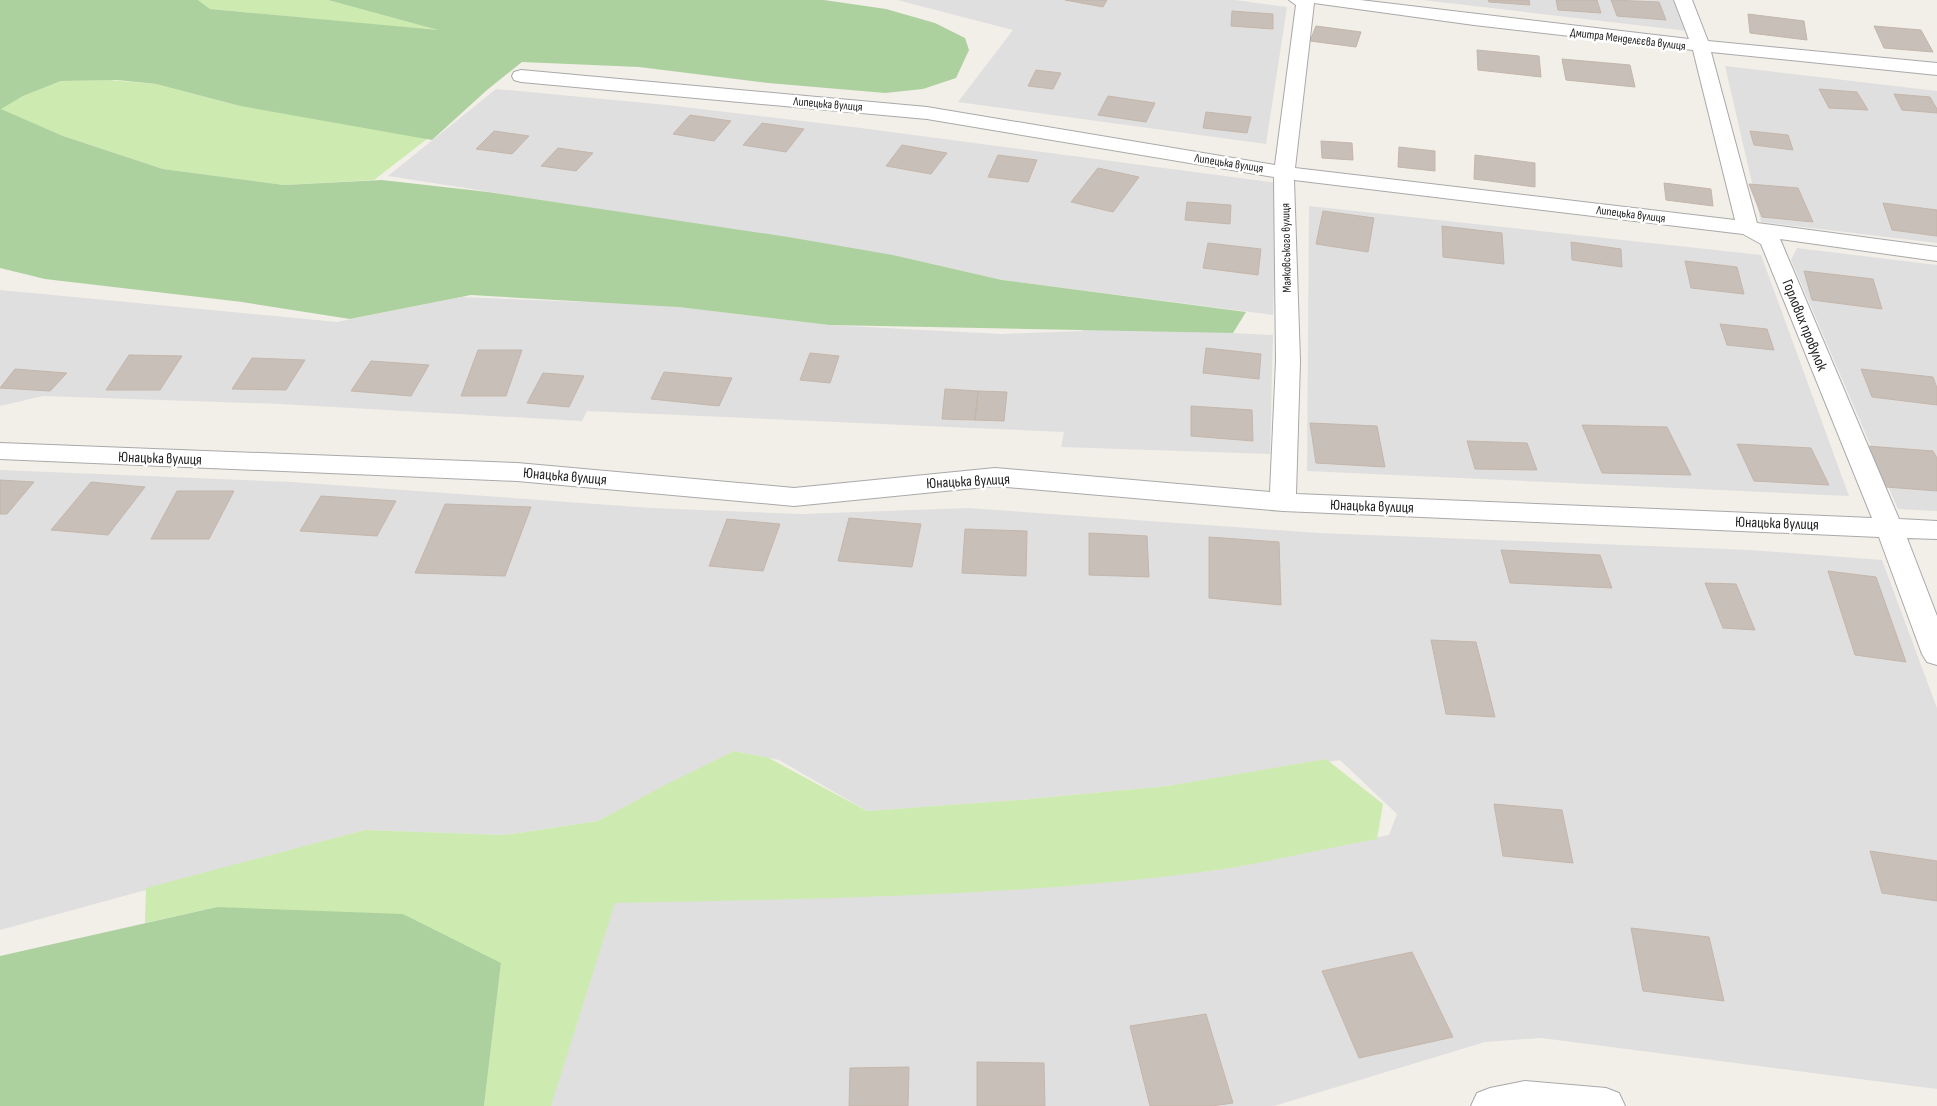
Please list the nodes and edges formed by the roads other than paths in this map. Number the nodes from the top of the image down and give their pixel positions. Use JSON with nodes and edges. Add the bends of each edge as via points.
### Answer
{"nodes":[{"id":1,"x":1298,"y":0,"type":"edge"},
{"id":2,"x":1320,"y":0,"type":"edge"},
{"id":3,"x":1683,"y":0,"type":"edge"},
{"id":4,"x":1701,"y":47,"type":"junction"},
{"id":5,"x":1937,"y":70,"type":"edge"},
{"id":6,"x":521,"y":76,"type":"dead end"},
{"id":7,"x":1284,"y":173,"type":"junction"},
{"id":8,"x":1748,"y":228,"type":"junction"},
{"id":9,"x":1937,"y":254,"type":"edge"},
{"id":10,"x":0,"y":451,"type":"edge"},
{"id":11,"x":1283,"y":502,"type":"junction"},
{"id":12,"x":1888,"y":527,"type":"junction"},
{"id":13,"x":1937,"y":530,"type":"edge"},
{"id":14,"x":1937,"y":654,"type":"edge"},
{"id":15,"x":1490,"y":1106,"type":"edge"},
{"id":16,"x":1606,"y":1106,"type":"edge"}],
"edges":[{"from":1,"to":7,"type":"street","name":"Маяковського вулиця","via":[[1305,3]]},
{"from":2,"to":4,"type":"street","name":"Дмитра Менделєєва вулиця"},
{"from":3,"to":4,"type":"street"},
{"from":4,"to":5,"type":"street","name":"Дмитра Менделєєва вулиця"},
{"from":4,"to":8,"type":"street"},
{"from":6,"to":7,"type":"street","name":"Липецька вулиця","via":[[927,113]]},
{"from":7,"to":8,"type":"street","name":"Липецька вулиця"},
{"from":7,"to":11,"type":"street","name":"Маяковського вулиця","via":[[1288,361]]},
{"from":8,"to":9,"type":"street","name":"Липецька вулиця"},
{"from":8,"to":12,"type":"street","name":"Горлових провулок","via":[[1770,240]]},
{"from":10,"to":11,"type":"street","name":"Юнацька вулиця","via":[[517,472],[794,497],[995,477]]},
{"from":11,"to":12,"type":"street","name":"Юнацька вулиця"},
{"from":12,"to":13,"type":"street","name":"Юнацька вулиця"},
{"from":12,"to":14,"type":"street","name":"Горлових провулок"},
{"from":15,"to":16,"type":"street","via":[[1525,1098]]}]}
